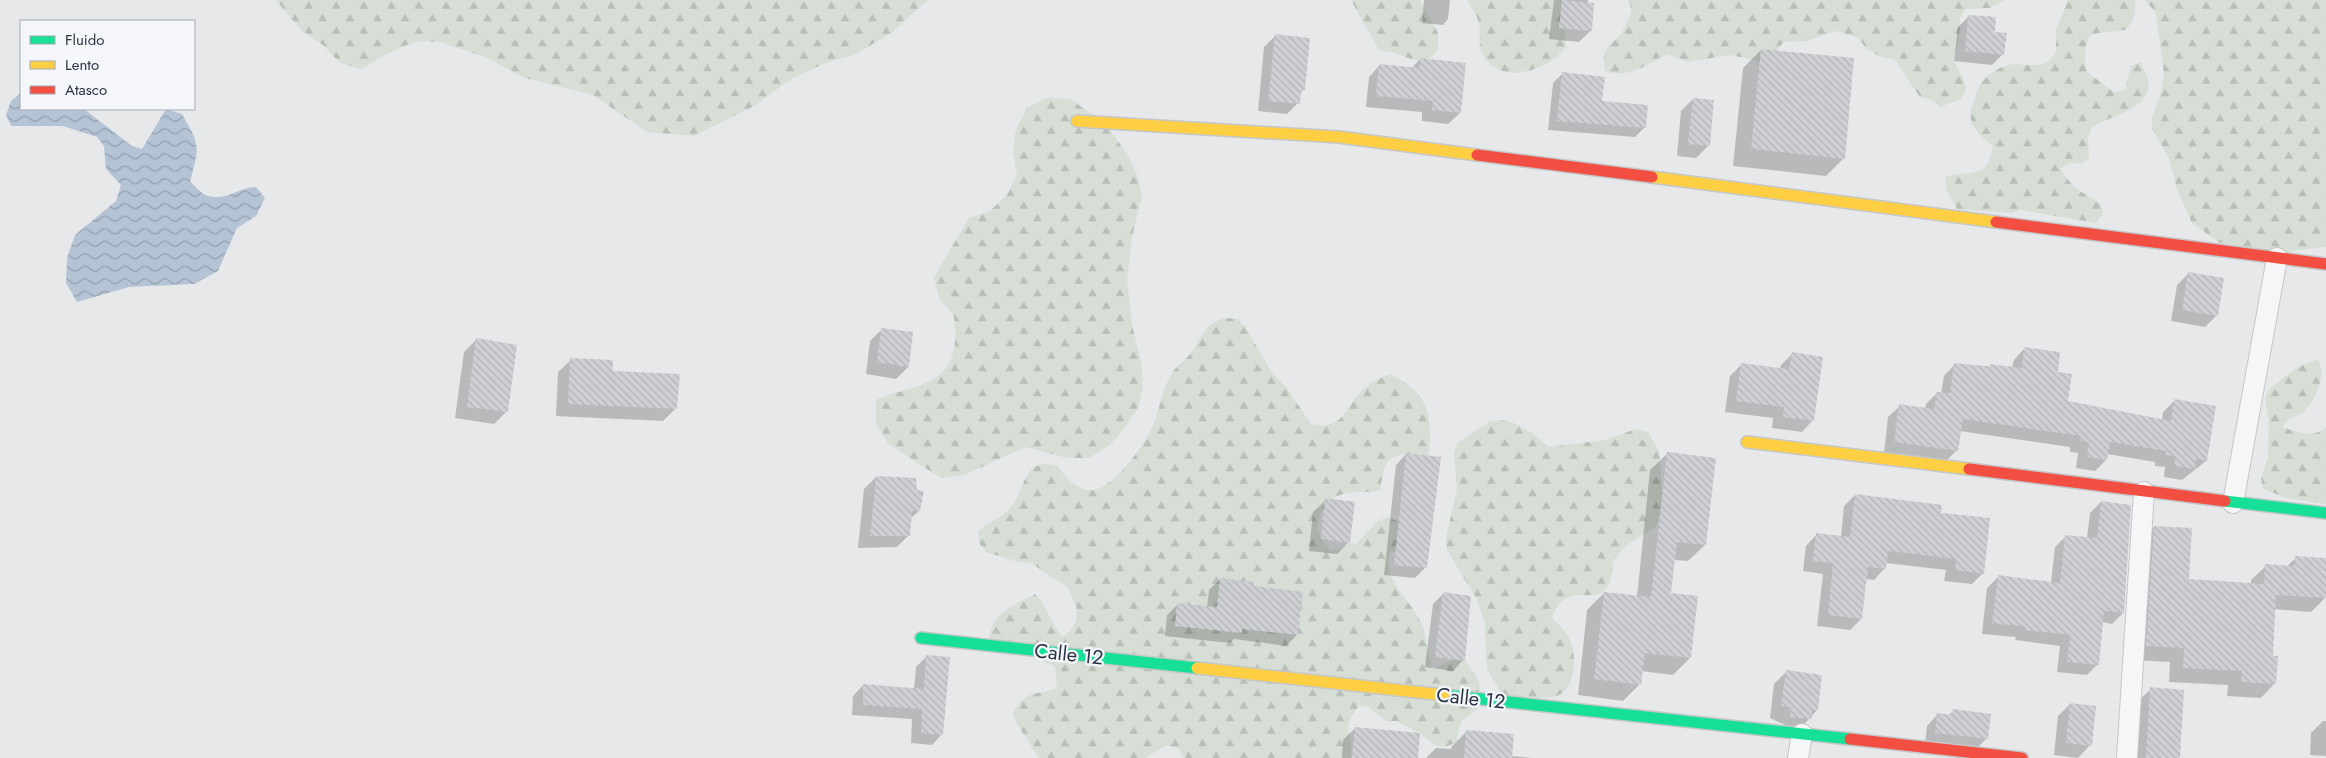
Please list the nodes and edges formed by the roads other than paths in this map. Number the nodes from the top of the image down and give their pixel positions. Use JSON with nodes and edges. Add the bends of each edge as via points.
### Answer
{"nodes":[{"id":1,"x":1077,"y":121,"type":"dead end"},
{"id":2,"x":2277,"y":258,"type":"junction"},
{"id":3,"x":2326,"y":264,"type":"edge"},
{"id":4,"x":1747,"y":442,"type":"dead end"},
{"id":5,"x":2144,"y":492,"type":"junction"},
{"id":6,"x":2233,"y":503,"type":"junction"},
{"id":7,"x":2326,"y":513,"type":"edge"},
{"id":8,"x":921,"y":638,"type":"dead end"},
{"id":9,"x":1802,"y":734,"type":"junction"},
{"id":10,"x":1798,"y":758,"type":"edge"},
{"id":11,"x":2022,"y":758,"type":"edge"},
{"id":12,"x":2127,"y":758,"type":"edge"}],
"edges":[{"from":1,"to":2,"type":"street","via":[[1339,137]]},
{"from":2,"to":3,"type":"street"},
{"from":2,"to":6,"type":"street"},
{"from":4,"to":5,"type":"street"},
{"from":5,"to":6,"type":"street"},
{"from":5,"to":12,"type":"street"},
{"from":6,"to":7,"type":"street"},
{"from":8,"to":9,"type":"street","name":"Calle 12"},
{"from":9,"to":10,"type":"street"},
{"from":9,"to":11,"type":"street","name":"Calle 12"}]}
